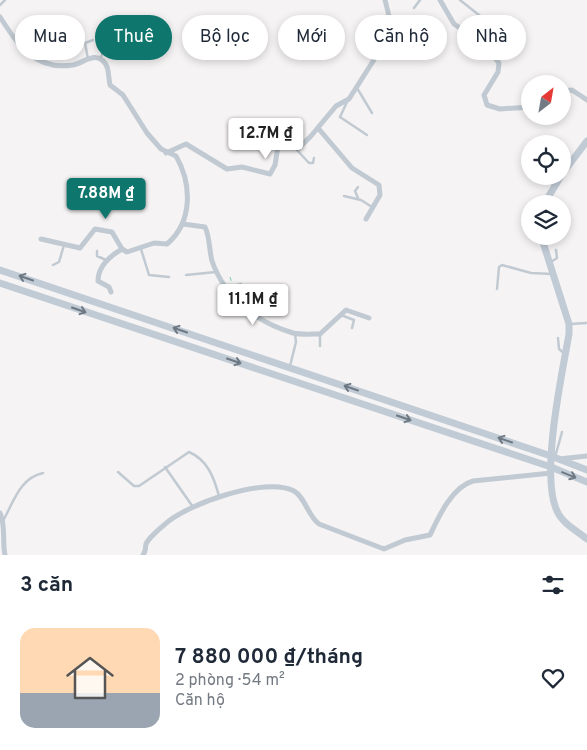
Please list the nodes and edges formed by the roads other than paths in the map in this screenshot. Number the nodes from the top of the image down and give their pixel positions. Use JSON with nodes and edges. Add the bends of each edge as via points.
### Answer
{"nodes":[{"id":1,"x":5,"y":0,"type":"edge"},
{"id":2,"x":384,"y":0,"type":"edge"},
{"id":3,"x":420,"y":0,"type":"edge"},
{"id":4,"x":440,"y":0,"type":"edge"},
{"id":5,"x":460,"y":0,"type":"edge"},
{"id":6,"x":0,"y":6,"type":"edge"},
{"id":7,"x":414,"y":8,"type":"dead end"},
{"id":8,"x":479,"y":15,"type":"edge"},
{"id":9,"x":0,"y":17,"type":"edge"},
{"id":10,"x":457,"y":26,"type":"edge"},
{"id":11,"x":93,"y":40,"type":"dead end"},
{"id":12,"x":88,"y":59,"type":"junction"},
{"id":13,"x":95,"y":59,"type":"edge"},
{"id":14,"x":46,"y":60,"type":"edge"},
{"id":15,"x":101,"y":60,"type":"edge"},
{"id":16,"x":496,"y":60,"type":"edge"},
{"id":17,"x":43,"y":63,"type":"junction"},
{"id":18,"x":356,"y":87,"type":"junction"},
{"id":19,"x":571,"y":90,"type":"edge"},
{"id":20,"x":587,"y":100,"type":"edge"},
{"id":21,"x":347,"y":101,"type":"junction"},
{"id":22,"x":521,"y":107,"type":"edge"},
{"id":23,"x":372,"y":113,"type":"dead end"},
{"id":24,"x":318,"y":128,"type":"junction"},
{"id":25,"x":367,"y":134,"type":"dead end"},
{"id":26,"x":587,"y":141,"type":"edge"},
{"id":27,"x":296,"y":149,"type":"junction"},
{"id":28,"x":166,"y":153,"type":"junction"},
{"id":29,"x":314,"y":158,"type":"dead end"},
{"id":30,"x":571,"y":162,"type":"edge"},
{"id":31,"x":554,"y":186,"type":"edge"},
{"id":32,"x":358,"y":187,"type":"dead end"},
{"id":33,"x":549,"y":195,"type":"edge"},
{"id":34,"x":344,"y":196,"type":"dead end"},
{"id":35,"x":359,"y":199,"type":"junction"},
{"id":36,"x":372,"y":207,"type":"junction"},
{"id":37,"x":366,"y":219,"type":"dead end"},
{"id":38,"x":182,"y":224,"type":"junction"},
{"id":39,"x":41,"y":239,"type":"dead end"},
{"id":40,"x":64,"y":245,"type":"junction"},
{"id":41,"x":544,"y":245,"type":"edge"},
{"id":42,"x":140,"y":247,"type":"junction"},
{"id":43,"x":122,"y":249,"type":"junction"},
{"id":44,"x":97,"y":250,"type":"dead end"},
{"id":45,"x":556,"y":250,"type":"dead end"},
{"id":46,"x":106,"y":260,"type":"junction"},
{"id":47,"x":550,"y":262,"type":"junction"},
{"id":48,"x":53,"y":265,"type":"dead end"},
{"id":49,"x":0,"y":270,"type":"edge"},
{"id":50,"x":217,"y":272,"type":"junction"},
{"id":51,"x":553,"y":274,"type":"junction"},
{"id":52,"x":186,"y":275,"type":"dead end"},
{"id":53,"x":168,"y":277,"type":"dead end"},
{"id":54,"x":0,"y":283,"type":"edge"},
{"id":55,"x":241,"y":284,"type":"dead end"},
{"id":56,"x":225,"y":288,"type":"junction"},
{"id":57,"x":497,"y":289,"type":"dead end"},
{"id":58,"x":111,"y":292,"type":"dead end"},
{"id":59,"x":340,"y":315,"type":"junction"},
{"id":60,"x":369,"y":318,"type":"dead end"},
{"id":61,"x":587,"y":323,"type":"edge"},
{"id":62,"x":569,"y":324,"type":"junction"},
{"id":63,"x":352,"y":328,"type":"dead end"},
{"id":64,"x":295,"y":334,"type":"junction"},
{"id":65,"x":320,"y":334,"type":"junction"},
{"id":66,"x":558,"y":338,"type":"dead end"},
{"id":67,"x":320,"y":346,"type":"dead end"},
{"id":68,"x":566,"y":354,"type":"junction"},
{"id":69,"x":289,"y":367,"type":"junction"},
{"id":70,"x":562,"y":432,"type":"dead end"},
{"id":71,"x":587,"y":456,"type":"edge"},
{"id":72,"x":555,"y":457,"type":"junction"},
{"id":73,"x":165,"y":467,"type":"junction"},
{"id":74,"x":551,"y":470,"type":"junction"},
{"id":75,"x":587,"y":470,"type":"edge"},
{"id":76,"x":118,"y":472,"type":"dead end"},
{"id":77,"x":43,"y":473,"type":"dead end"},
{"id":78,"x":587,"y":482,"type":"edge"},
{"id":79,"x":220,"y":496,"type":"junction"},
{"id":80,"x":193,"y":507,"type":"junction"},
{"id":81,"x":0,"y":513,"type":"edge"},
{"id":82,"x":3,"y":521,"type":"junction"},
{"id":83,"x":1,"y":539,"type":"edge"},
{"id":84,"x":587,"y":540,"type":"edge"},
{"id":85,"x":5,"y":555,"type":"edge"},
{"id":86,"x":143,"y":555,"type":"edge"}],
"edges":[{"from":1,"to":6,"type":"lane"},
{"from":2,"to":18,"type":"street","via":[[390,20],[380,36],[377,55]]},
{"from":3,"to":7,"type":"lane"},
{"from":4,"to":10,"type":"street"},
{"from":5,"to":8,"type":"lane"},
{"from":9,"to":17,"type":"street","via":[[28,54]]},
{"from":11,"to":12,"type":"lane","via":[[85,43]]},
{"from":12,"to":13,"type":"street"},
{"from":12,"to":17,"type":"street","via":[[70,65]]},
{"from":14,"to":17,"type":"lane"},
{"from":15,"to":28,"type":"street","via":[[107,67],[110,85],[123,94],[150,136]]},
{"from":16,"to":22,"type":"street","via":[[500,68],[484,95],[487,105],[500,109]]},
{"from":18,"to":21,"type":"street"},
{"from":18,"to":23,"type":"lane"},
{"from":19,"to":20,"type":"street"},
{"from":21,"to":24,"type":"street","via":[[336,106]]},
{"from":21,"to":25,"type":"lane","via":[[340,117]]},
{"from":24,"to":27,"type":"street"},
{"from":24,"to":36,"type":"street","via":[[352,168],[377,182],[380,195]]},
{"from":26,"to":30,"type":"street"},
{"from":27,"to":28,"type":"street","via":[[278,146],[275,165],[272,173],[268,174],[242,167],[227,169],[186,144]]},
{"from":27,"to":29,"type":"lane","via":[[309,163],[313,163]]},
{"from":28,"to":38,"type":"street","via":[[178,158],[187,185],[188,202]]},
{"from":31,"to":33,"type":"street"},
{"from":32,"to":35,"type":"lane","via":[[355,191]]},
{"from":34,"to":35,"type":"lane"},
{"from":35,"to":36,"type":"lane"},
{"from":36,"to":37,"type":"street"},
{"from":38,"to":42,"type":"street","via":[[167,244],[157,242]]},
{"from":38,"to":50,"type":"street","via":[[206,229]]},
{"from":39,"to":40,"type":"street"},
{"from":40,"to":43,"type":"street","via":[[80,248],[95,229],[112,232]]},
{"from":40,"to":48,"type":"lane","via":[[60,262]]},
{"from":41,"to":47,"type":"street"},
{"from":42,"to":43,"type":"street","via":[[127,252]]},
{"from":42,"to":53,"type":"lane","via":[[149,274]]},
{"from":43,"to":46,"type":"street"},
{"from":44,"to":46,"type":"lane","via":[[97,256]]},
{"from":45,"to":47,"type":"lane","via":[[557,259]]},
{"from":46,"to":58,"type":"street","via":[[98,279]]},
{"from":47,"to":51,"type":"street"},
{"from":69,"to":49,"type":"street","one_way":true},
{"from":50,"to":52,"type":"lane"},
{"from":50,"to":56,"type":"street"},
{"from":51,"to":57,"type":"lane","via":[[502,265]]},
{"from":51,"to":62,"type":"street"},
{"from":54,"to":74,"type":"street","one_way":true},
{"from":55,"to":56,"type":"lane"},
{"from":56,"to":64,"type":"street","via":[[239,304],[255,315]]},
{"from":59,"to":60,"type":"street","via":[[349,310]]},
{"from":59,"to":63,"type":"lane","via":[[354,320]]},
{"from":59,"to":65,"type":"street"},
{"from":61,"to":62,"type":"lane"},
{"from":62,"to":68,"type":"street"},
{"from":64,"to":65,"type":"street"},
{"from":64,"to":69,"type":"lane"},
{"from":65,"to":67,"type":"lane"},
{"from":66,"to":68,"type":"lane","via":[[559,349]]},
{"from":68,"to":72,"type":"street"},
{"from":72,"to":69,"type":"street","one_way":true},
{"from":70,"to":72,"type":"lane"},
{"from":71,"to":72,"type":"street"},
{"from":72,"to":74,"type":"street"},
{"from":72,"to":75,"type":"street"},
{"from":73,"to":76,"type":"lane","via":[[139,486],[134,486]]},
{"from":73,"to":79,"type":"lane","via":[[192,453],[211,470]]},
{"from":73,"to":80,"type":"lane"},
{"from":74,"to":78,"type":"street","one_way":true},
{"from":74,"to":79,"type":"street","via":[[462,484],[440,512],[430,535],[384,548],[319,524],[297,492],[289,489],[256,489]]},
{"from":74,"to":84,"type":"street","via":[[557,512]]},
{"from":77,"to":82,"type":"lane","via":[[26,480]]},
{"from":79,"to":80,"type":"street"},
{"from":80,"to":86,"type":"street","via":[[163,526],[148,542]]},
{"from":81,"to":82,"type":"street"},
{"from":82,"to":83,"type":"street"},
{"from":83,"to":85,"type":"street"}]}
